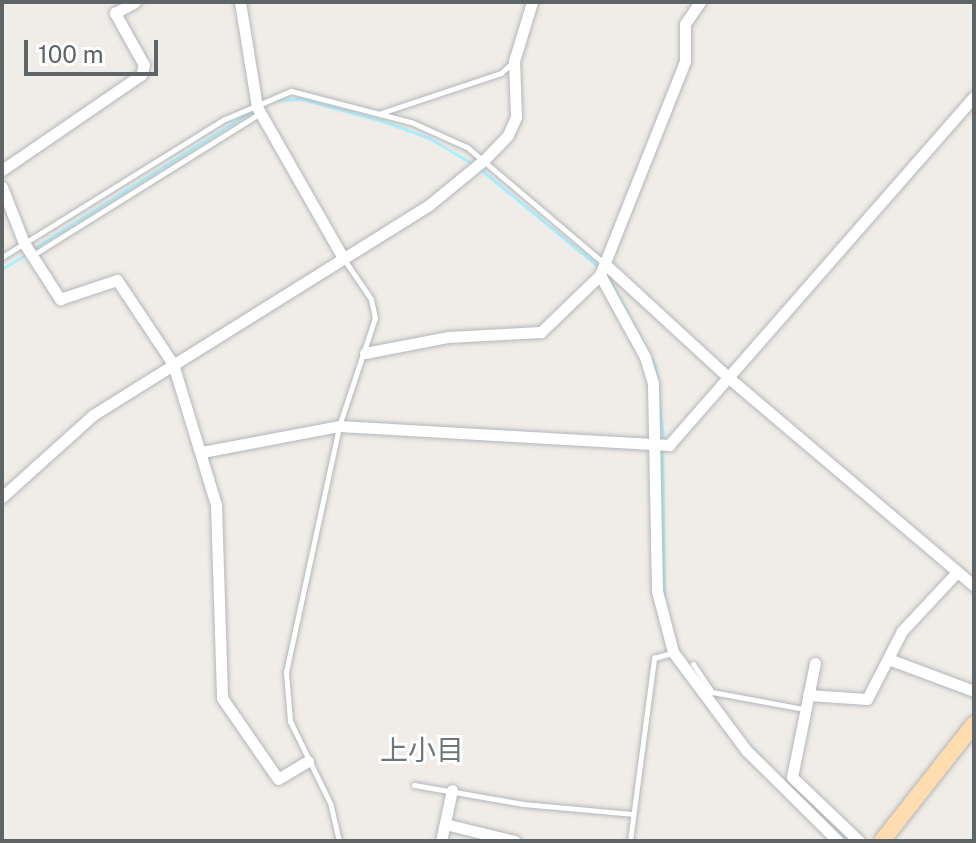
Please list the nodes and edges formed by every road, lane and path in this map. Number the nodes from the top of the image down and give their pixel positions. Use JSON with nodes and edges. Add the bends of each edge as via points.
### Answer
{"nodes":[{"id":1,"x":135,"y":2,"type":"edge"},
{"id":2,"x":240,"y":2,"type":"edge"},
{"id":3,"x":532,"y":2,"type":"edge"},
{"id":4,"x":700,"y":2,"type":"edge"},
{"id":5,"x":514,"y":61,"type":"junction"},
{"id":6,"x":974,"y":97,"type":"edge"},
{"id":7,"x":258,"y":108,"type":"junction"},
{"id":8,"x":380,"y":114,"type":"junction"},
{"id":9,"x":484,"y":160,"type":"junction"},
{"id":10,"x":2,"y":170,"type":"edge"},
{"id":11,"x":2,"y":187,"type":"edge"},
{"id":12,"x":24,"y":243,"type":"junction"},
{"id":13,"x":32,"y":255,"type":"junction"},
{"id":14,"x":2,"y":257,"type":"edge"},
{"id":15,"x":343,"y":258,"type":"junction"},
{"id":16,"x":602,"y":269,"type":"junction"},
{"id":17,"x":365,"y":353,"type":"junction"},
{"id":18,"x":173,"y":364,"type":"junction"},
{"id":19,"x":729,"y":378,"type":"junction"},
{"id":20,"x":339,"y":426,"type":"junction"},
{"id":21,"x":654,"y":446,"type":"junction"},
{"id":22,"x":202,"y":452,"type":"junction"},
{"id":23,"x":2,"y":497,"type":"edge"},
{"id":24,"x":956,"y":573,"type":"junction"},
{"id":25,"x":974,"y":586,"type":"edge"},
{"id":26,"x":673,"y":652,"type":"junction"},
{"id":27,"x":891,"y":660,"type":"junction"},
{"id":28,"x":815,"y":663,"type":"dead end"},
{"id":29,"x":692,"y":669,"type":"junction"},
{"id":30,"x":974,"y":691,"type":"edge"},
{"id":31,"x":808,"y":695,"type":"junction"},
{"id":32,"x":806,"y":709,"type":"junction"},
{"id":33,"x":974,"y":724,"type":"edge"},
{"id":34,"x":308,"y":761,"type":"junction"},
{"id":35,"x":414,"y":785,"type":"dead end"},
{"id":36,"x":452,"y":790,"type":"junction"},
{"id":37,"x":632,"y":814,"type":"junction"},
{"id":38,"x":445,"y":824,"type":"junction"},
{"id":39,"x":339,"y":841,"type":"edge"},
{"id":40,"x":441,"y":841,"type":"edge"},
{"id":41,"x":515,"y":841,"type":"edge"},
{"id":42,"x":630,"y":841,"type":"edge"},
{"id":43,"x":838,"y":841,"type":"edge"},
{"id":44,"x":859,"y":841,"type":"edge"},
{"id":45,"x":882,"y":841,"type":"edge"}],
"edges":[{"from":1,"to":10,"type":"street","via":[[115,13],[144,65],[141,75]]},
{"from":2,"to":7,"type":"street"},
{"from":3,"to":5,"type":"street"},
{"from":4,"to":16,"type":"street","via":[[685,24],[685,61]]},
{"from":5,"to":8,"type":"lane","via":[[501,73]]},
{"from":5,"to":9,"type":"street","via":[[516,117],[508,135]]},
{"from":6,"to":19,"type":"street"},
{"from":7,"to":8,"type":"lane","via":[[291,91]]},
{"from":7,"to":12,"type":"lane"},
{"from":7,"to":13,"type":"lane"},
{"from":7,"to":15,"type":"street"},
{"from":8,"to":9,"type":"lane","via":[[447,136]]},
{"from":9,"to":15,"type":"street","via":[[429,205]]},
{"from":9,"to":16,"type":"lane"},
{"from":11,"to":12,"type":"street"},
{"from":12,"to":13,"type":"street"},
{"from":12,"to":14,"type":"lane"},
{"from":13,"to":18,"type":"street","via":[[60,299],[117,280]]},
{"from":15,"to":17,"type":"lane","via":[[374,308]]},
{"from":15,"to":18,"type":"street"},
{"from":16,"to":17,"type":"street","via":[[541,332],[448,337]]},
{"from":16,"to":19,"type":"street"},
{"from":16,"to":21,"type":"street","via":[[645,357],[656,405]]},
{"from":17,"to":20,"type":"lane"},
{"from":18,"to":22,"type":"street"},
{"from":18,"to":23,"type":"street","via":[[62,439]]},
{"from":19,"to":21,"type":"street","via":[[669,445]]},
{"from":19,"to":24,"type":"street"},
{"from":20,"to":21,"type":"street"},
{"from":20,"to":22,"type":"street"},
{"from":20,"to":34,"type":"lane","via":[[286,672],[290,721]]},
{"from":21,"to":26,"type":"street","via":[[657,591]]},
{"from":22,"to":34,"type":"street","via":[[216,505],[222,698],[278,779]]},
{"from":24,"to":25,"type":"street"},
{"from":24,"to":27,"type":"street","via":[[902,631]]},
{"from":26,"to":29,"type":"street"},
{"from":26,"to":37,"type":"lane","via":[[654,658]]},
{"from":27,"to":30,"type":"street"},
{"from":27,"to":31,"type":"street","via":[[867,699]]},
{"from":28,"to":31,"type":"street"},
{"from":29,"to":32,"type":"lane","via":[[712,692]]},
{"from":29,"to":43,"type":"street","via":[[746,750]]},
{"from":31,"to":32,"type":"street"},
{"from":32,"to":44,"type":"street","via":[[792,777]]},
{"from":33,"to":45,"type":"main road"},
{"from":34,"to":39,"type":"lane","via":[[331,805]]},
{"from":35,"to":36,"type":"lane"},
{"from":36,"to":37,"type":"lane","via":[[523,804]]},
{"from":36,"to":38,"type":"street"},
{"from":37,"to":42,"type":"lane"},
{"from":38,"to":40,"type":"street"},
{"from":38,"to":41,"type":"street"}]}
